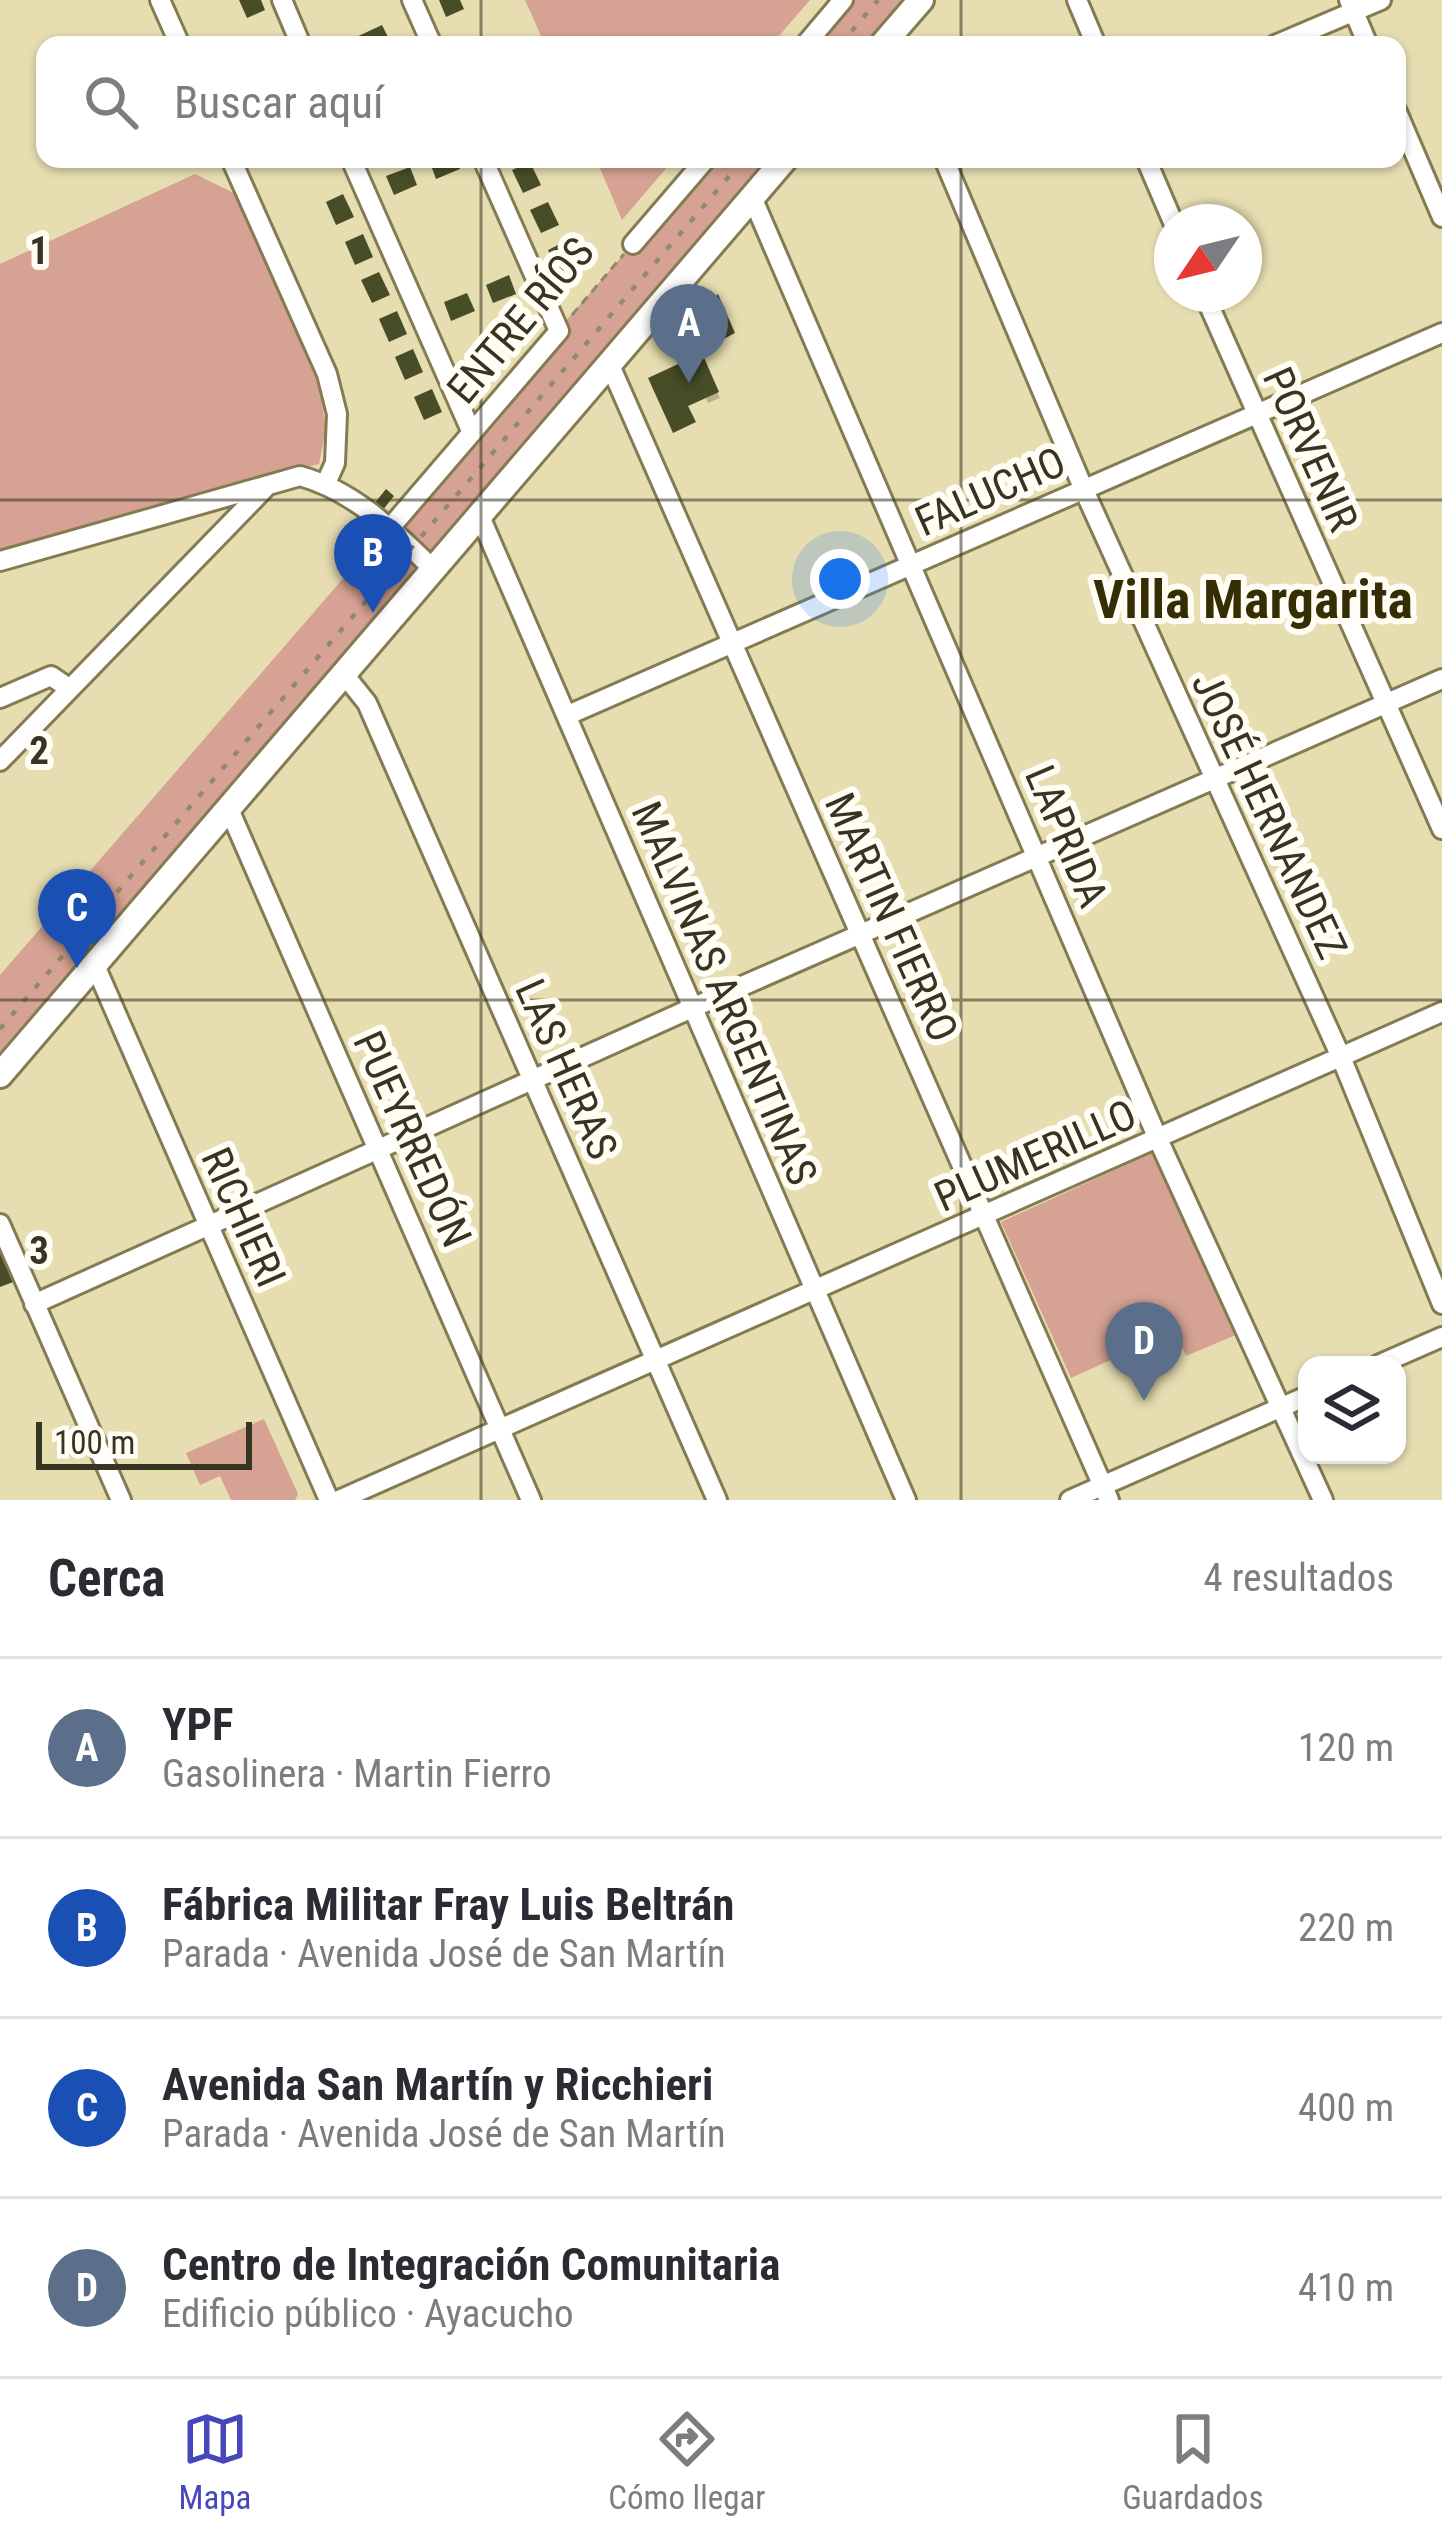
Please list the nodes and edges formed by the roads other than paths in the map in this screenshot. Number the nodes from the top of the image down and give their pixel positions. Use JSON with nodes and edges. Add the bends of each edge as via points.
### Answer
{"nodes":[{"id":1,"x":160,"y":0,"type":"edge"},
{"id":2,"x":282,"y":0,"type":"edge"},
{"id":3,"x":412,"y":0,"type":"edge"},
{"id":4,"x":843,"y":0,"type":"edge"},
{"id":5,"x":921,"y":0,"type":"edge"},
{"id":6,"x":1077,"y":0,"type":"edge"},
{"id":7,"x":1381,"y":0,"type":"edge"},
{"id":8,"x":1352,"y":6,"type":"edge"},
{"id":9,"x":176,"y":36,"type":"edge"},
{"id":10,"x":298,"y":36,"type":"edge"},
{"id":11,"x":428,"y":36,"type":"edge"},
{"id":12,"x":813,"y":36,"type":"edge"},
{"id":13,"x":894,"y":36,"type":"edge"},
{"id":14,"x":1092,"y":36,"type":"edge"},
{"id":15,"x":1293,"y":36,"type":"edge"},
{"id":16,"x":1365,"y":36,"type":"edge"},
{"id":17,"x":1406,"y":133,"type":"edge"},
{"id":18,"x":235,"y":168,"type":"edge"},
{"id":19,"x":355,"y":168,"type":"edge"},
{"id":20,"x":487,"y":168,"type":"edge"},
{"id":21,"x":698,"y":168,"type":"edge"},
{"id":22,"x":776,"y":168,"type":"edge"},
{"id":23,"x":948,"y":168,"type":"edge"},
{"id":24,"x":1149,"y":168,"type":"edge"},
{"id":25,"x":752,"y":197,"type":"junction"},
{"id":26,"x":1165,"y":204,"type":"edge"},
{"id":27,"x":1442,"y":217,"type":"edge"},
{"id":28,"x":633,"y":244,"type":"road end"},
{"id":29,"x":1212,"y":312,"type":"edge"},
{"id":30,"x":1442,"y":333,"type":"edge"},
{"id":31,"x":609,"y":363,"type":"junction"},
{"id":32,"x":1256,"y":414,"type":"junction"},
{"id":33,"x":472,"y":433,"type":"junction"},
{"id":34,"x":326,"y":483,"type":"junction"},
{"id":35,"x":270,"y":484,"type":"junction"},
{"id":36,"x":1084,"y":490,"type":"junction"},
{"id":37,"x":479,"y":514,"type":"junction"},
{"id":38,"x":390,"y":528,"type":"junction"},
{"id":39,"x":0,"y":561,"type":"edge"},
{"id":40,"x":911,"y":565,"type":"junction"},
{"id":41,"x":433,"y":568,"type":"junction"},
{"id":42,"x":733,"y":643,"type":"junction"},
{"id":43,"x":343,"y":673,"type":"junction"},
{"id":44,"x":1442,"y":679,"type":"edge"},
{"id":45,"x":70,"y":689,"type":"junction"},
{"id":46,"x":0,"y":698,"type":"edge"},
{"id":47,"x":1386,"y":703,"type":"junction"},
{"id":48,"x":568,"y":715,"type":"junction"},
{"id":49,"x":0,"y":761,"type":"edge"},
{"id":50,"x":1214,"y":781,"type":"junction"},
{"id":51,"x":228,"y":807,"type":"junction"},
{"id":52,"x":1442,"y":830,"type":"edge"},
{"id":53,"x":1037,"y":858,"type":"junction"},
{"id":54,"x":861,"y":935,"type":"junction"},
{"id":55,"x":94,"y":963,"type":"junction"},
{"id":56,"x":692,"y":1008,"type":"junction"},
{"id":57,"x":1442,"y":1012,"type":"edge"},
{"id":58,"x":1341,"y":1057,"type":"junction"},
{"id":59,"x":0,"y":1075,"type":"edge"},
{"id":60,"x":533,"y":1082,"type":"junction"},
{"id":61,"x":1158,"y":1139,"type":"junction"},
{"id":62,"x":379,"y":1150,"type":"junction"},
{"id":63,"x":985,"y":1216,"type":"junction"},
{"id":64,"x":0,"y":1224,"type":"edge"},
{"id":65,"x":208,"y":1226,"type":"junction"},
{"id":66,"x":814,"y":1293,"type":"junction"},
{"id":67,"x":34,"y":1304,"type":"junction"},
{"id":68,"x":1442,"y":1304,"type":"edge"},
{"id":69,"x":1442,"y":1337,"type":"edge"},
{"id":70,"x":1399,"y":1356,"type":"edge"},
{"id":71,"x":656,"y":1362,"type":"junction"},
{"id":72,"x":1298,"y":1400,"type":"edge"},
{"id":73,"x":1281,"y":1408,"type":"junction"},
{"id":74,"x":501,"y":1429,"type":"junction"},
{"id":75,"x":1106,"y":1493,"type":"edge"},
{"id":76,"x":121,"y":1500,"type":"edge"},
{"id":77,"x":328,"y":1500,"type":"edge"},
{"id":78,"x":339,"y":1500,"type":"edge"},
{"id":79,"x":531,"y":1500,"type":"edge"},
{"id":80,"x":717,"y":1500,"type":"edge"},
{"id":81,"x":906,"y":1500,"type":"edge"},
{"id":82,"x":1070,"y":1500,"type":"edge"},
{"id":83,"x":1323,"y":1500,"type":"edge"}],
"edges":[{"from":1,"to":9,"type":"street"},
{"from":2,"to":10,"type":"street"},
{"from":3,"to":11,"type":"street"},
{"from":4,"to":12,"type":"street"},
{"from":5,"to":13,"type":"main road"},
{"from":6,"to":14,"type":"street"},
{"from":7,"to":8,"type":"street"},
{"from":8,"to":15,"type":"street"},
{"from":8,"to":16,"type":"street"},
{"from":17,"to":27,"type":"street"},
{"from":18,"to":34,"type":"street","via":[[327,374],[337,414]]},
{"from":19,"to":33,"type":"street"},
{"from":20,"to":33,"type":"street","name":"ENTRE RÍOS","via":[[559,331]]},
{"from":21,"to":28,"type":"street","name":"ENTRE RÍOS"},
{"from":22,"to":25,"type":"main road"},
{"from":23,"to":36,"type":"street","name":"JOSÉ HERNANDEZ"},
{"from":24,"to":26,"type":"street"},
{"from":25,"to":31,"type":"main road"},
{"from":25,"to":40,"type":"street","name":"LAPRIDA"},
{"from":29,"to":32,"type":"street","name":"PORVENIR"},
{"from":30,"to":32,"type":"street","name":"FALUCHO"},
{"from":31,"to":37,"type":"main road"},
{"from":31,"to":42,"type":"street","name":"MARTIN FIERRO"},
{"from":32,"to":36,"type":"street","name":"FALUCHO"},
{"from":32,"to":47,"type":"street","name":"PORVENIR"},
{"from":33,"to":38,"type":"street","name":"ENTRE RÍOS"},
{"from":34,"to":35,"type":"street","via":[[300,476]]},
{"from":34,"to":38,"type":"street"},
{"from":35,"to":39,"type":"street"},
{"from":35,"to":45,"type":"street"},
{"from":36,"to":40,"type":"street","name":"FALUCHO"},
{"from":36,"to":50,"type":"street","name":"JOSÉ HERNANDEZ"},
{"from":37,"to":41,"type":"main road"},
{"from":37,"to":48,"type":"street","name":"MALVINAS ARGENTINAS"},
{"from":38,"to":41,"type":"street"},
{"from":40,"to":42,"type":"street","name":"FALUCHO"},
{"from":40,"to":53,"type":"street","name":"LAPRIDA"},
{"from":41,"to":43,"type":"main road"},
{"from":42,"to":48,"type":"street","name":"FALUCHO"},
{"from":42,"to":54,"type":"street","name":"MARTIN FIERRO"},
{"from":43,"to":51,"type":"main road"},
{"from":43,"to":60,"type":"street","name":"LAS HERAS","via":[[367,703]]},
{"from":44,"to":47,"type":"street"},
{"from":45,"to":46,"type":"street","via":[[51,676]]},
{"from":45,"to":49,"type":"street"},
{"from":47,"to":50,"type":"street"},
{"from":47,"to":52,"type":"street","name":"PORVENIR"},
{"from":48,"to":56,"type":"street","name":"MALVINAS ARGENTINAS"},
{"from":50,"to":53,"type":"street"},
{"from":50,"to":58,"type":"street","name":"JOSÉ HERNANDEZ"},
{"from":51,"to":55,"type":"main road"},
{"from":51,"to":62,"type":"street","name":"PUEYRREDÓN"},
{"from":53,"to":54,"type":"street"},
{"from":53,"to":61,"type":"street","name":"LAPRIDA"},
{"from":54,"to":56,"type":"street"},
{"from":54,"to":63,"type":"street","name":"MARTIN FIERRO"},
{"from":55,"to":59,"type":"main road"},
{"from":55,"to":65,"type":"street","name":"RICHIERI"},
{"from":56,"to":60,"type":"street"},
{"from":56,"to":66,"type":"street","name":"MALVINAS ARGENTINAS"},
{"from":57,"to":58,"type":"street","name":"PLUMERILLO"},
{"from":58,"to":61,"type":"street","name":"PLUMERILLO"},
{"from":58,"to":68,"type":"street","name":"JOSÉ HERNANDEZ"},
{"from":60,"to":62,"type":"street"},
{"from":60,"to":71,"type":"street","name":"LAS HERAS"},
{"from":61,"to":63,"type":"street","name":"PLUMERILLO"},
{"from":61,"to":73,"type":"street","name":"LAPRIDA"},
{"from":62,"to":65,"type":"street"},
{"from":62,"to":74,"type":"street","name":"PUEYRREDÓN"},
{"from":63,"to":66,"type":"street","name":"PLUMERILLO"},
{"from":63,"to":75,"type":"street","name":"MARTIN FIERRO"},
{"from":64,"to":67,"type":"street"},
{"from":65,"to":67,"type":"street"},
{"from":65,"to":77,"type":"street","name":"RICHIERI"},
{"from":66,"to":71,"type":"street","name":"PLUMERILLO"},
{"from":66,"to":81,"type":"street","name":"MALVINAS ARGENTINAS"},
{"from":67,"to":76,"type":"street"},
{"from":69,"to":70,"type":"street"},
{"from":71,"to":74,"type":"street","name":"PLUMERILLO"},
{"from":71,"to":80,"type":"street","name":"LAS HERAS"},
{"from":72,"to":73,"type":"street"},
{"from":73,"to":75,"type":"street"},
{"from":73,"to":83,"type":"street","name":"LAPRIDA"},
{"from":74,"to":78,"type":"street","name":"PLUMERILLO"},
{"from":74,"to":79,"type":"street","name":"PUEYRREDÓN"},
{"from":75,"to":82,"type":"street"}]}
